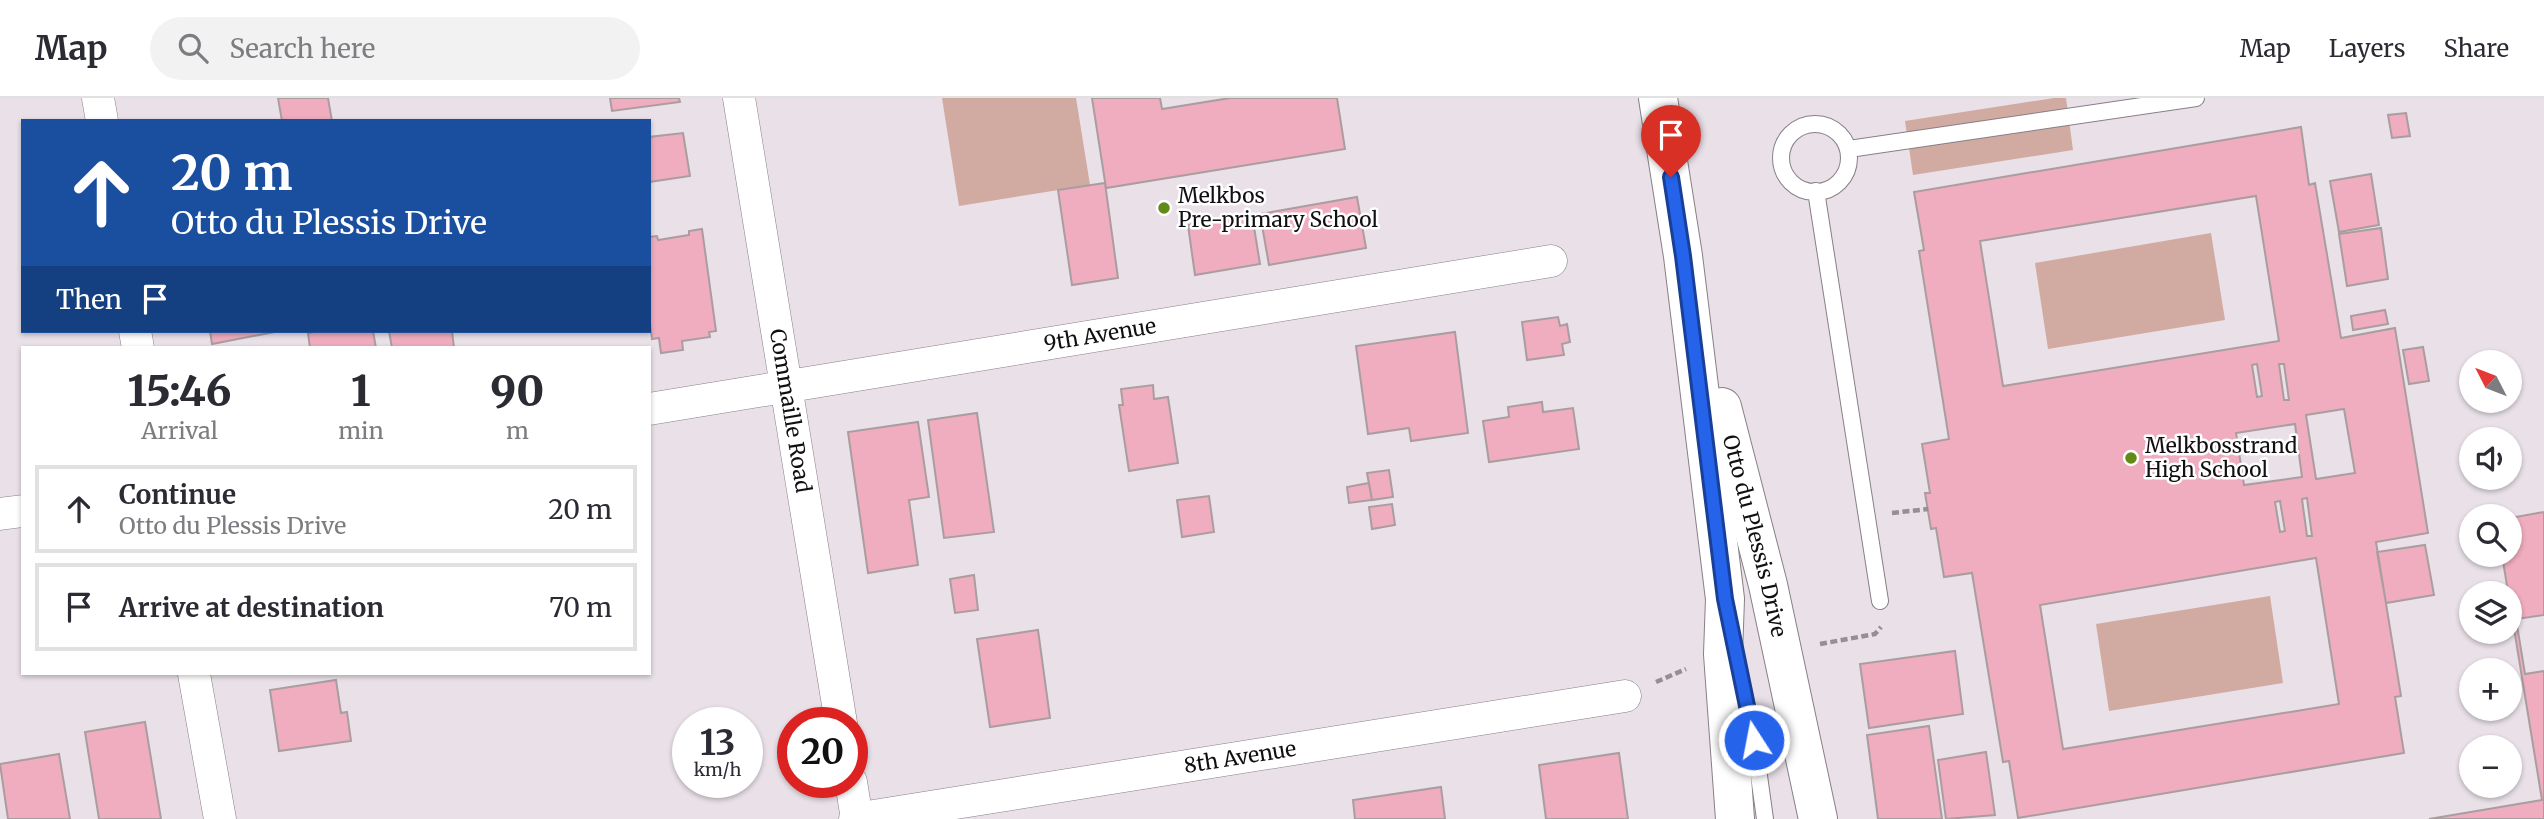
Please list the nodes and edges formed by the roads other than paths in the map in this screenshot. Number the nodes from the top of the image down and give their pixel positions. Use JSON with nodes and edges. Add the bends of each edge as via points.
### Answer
{"nodes":[{"id":1,"x":98,"y":98,"type":"edge"},
{"id":2,"x":739,"y":98,"type":"edge"},
{"id":3,"x":1658,"y":98,"type":"edge"},
{"id":4,"x":2196,"y":98,"type":"edge"},
{"id":5,"x":2137,"y":102,"type":"edge"},
{"id":6,"x":102,"y":119,"type":"edge"},
{"id":7,"x":1849,"y":149,"type":"junction"},
{"id":8,"x":1816,"y":191,"type":"junction"},
{"id":9,"x":1683,"y":256,"type":"junction"},
{"id":10,"x":1551,"y":261,"type":"dead end"},
{"id":11,"x":786,"y":386,"type":"junction"},
{"id":12,"x":651,"y":409,"type":"edge"},
{"id":13,"x":21,"y":511,"type":"edge"},
{"id":14,"x":0,"y":514,"type":"edge"},
{"id":15,"x":1768,"y":584,"type":"junction"},
{"id":16,"x":1725,"y":599,"type":"junction"},
{"id":17,"x":1880,"y":601,"type":"road end"},
{"id":18,"x":194,"y":675,"type":"edge"},
{"id":19,"x":1625,"y":696,"type":"road end"},
{"id":20,"x":838,"y":707,"type":"edge"},
{"id":21,"x":1792,"y":771,"type":"dead end"},
{"id":22,"x":853,"y":798,"type":"edge"},
{"id":23,"x":220,"y":819,"type":"edge"},
{"id":24,"x":856,"y":819,"type":"edge"},
{"id":25,"x":1735,"y":819,"type":"edge"},
{"id":26,"x":1765,"y":819,"type":"edge"},
{"id":27,"x":1818,"y":819,"type":"edge"}],
"edges":[{"from":1,"to":6,"type":"street"},
{"from":2,"to":11,"type":"street","name":"Commaille Road"},
{"from":3,"to":9,"type":"main road","name":"Otto du Plessis Drive"},
{"from":4,"to":5,"type":"lane"},
{"from":5,"to":7,"type":"lane"},
{"from":7,"to":8,"type":"lane","via":[[1849,166],[1841,180],[1827,190]]},
{"from":7,"to":8,"type":"lane","via":[[1841,135],[1828,126],[1811,124],[1796,129],[1785,142],[1781,158],[1785,173],[1795,186]]},
{"from":8,"to":17,"type":"lane"},
{"from":9,"to":15,"type":"main road","name":"Otto du Plessis Drive"},
{"from":9,"to":16,"type":"main road","name":"Otto du Plessis Drive"},
{"from":10,"to":11,"type":"street","name":"9th Avenue"},
{"from":11,"to":12,"type":"street","name":"9th Avenue"},
{"from":11,"to":20,"type":"street","name":"Commaille Road"},
{"from":13,"to":14,"type":"street"},
{"from":15,"to":21,"type":"lane"},
{"from":15,"to":27,"type":"main road","name":"Otto du Plessis Drive"},
{"from":16,"to":25,"type":"main road","name":"Otto du Plessis Drive","via":[[1723,654]]},
{"from":16,"to":26,"type":"lane"},
{"from":18,"to":23,"type":"street"},
{"from":19,"to":24,"type":"street","name":"8th Avenue"},
{"from":22,"to":24,"type":"street"}]}
